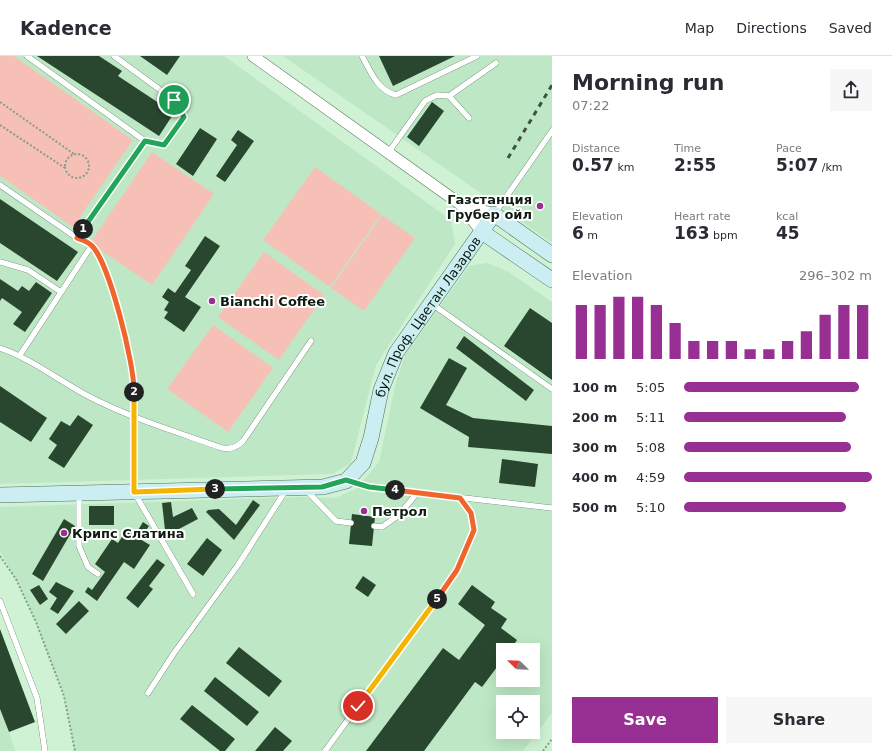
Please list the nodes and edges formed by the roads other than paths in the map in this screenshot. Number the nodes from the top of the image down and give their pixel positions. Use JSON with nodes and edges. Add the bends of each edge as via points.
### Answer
{"nodes":[{"id":1,"x":27,"y":56,"type":"edge"},
{"id":2,"x":114,"y":56,"type":"edge"},
{"id":3,"x":253,"y":56,"type":"edge"},
{"id":4,"x":362,"y":56,"type":"edge"},
{"id":5,"x":477,"y":56,"type":"edge"},
{"id":6,"x":496,"y":63,"type":"dead end"},
{"id":7,"x":449,"y":96,"type":"junction"},
{"id":8,"x":469,"y":118,"type":"dead end"},
{"id":9,"x":552,"y":131,"type":"edge"},
{"id":10,"x":145,"y":141,"type":"junction"},
{"id":11,"x":388,"y":153,"type":"junction"},
{"id":12,"x":0,"y":185,"type":"edge"},
{"id":13,"x":460,"y":204,"type":"junction"},
{"id":14,"x":494,"y":214,"type":"junction"},
{"id":15,"x":482,"y":232,"type":"junction"},
{"id":16,"x":77,"y":238,"type":"junction"},
{"id":17,"x":92,"y":245,"type":"junction"},
{"id":18,"x":552,"y":255,"type":"edge"},
{"id":19,"x":0,"y":262,"type":"edge"},
{"id":20,"x":552,"y":280,"type":"edge"},
{"id":21,"x":61,"y":292,"type":"junction"},
{"id":22,"x":430,"y":302,"type":"junction"},
{"id":23,"x":311,"y":341,"type":"dead end"},
{"id":24,"x":0,"y":348,"type":"edge"},
{"id":25,"x":20,"y":355,"type":"junction"},
{"id":26,"x":552,"y":389,"type":"edge"},
{"id":27,"x":133,"y":416,"type":"junction"},
{"id":28,"x":346,"y":480,"type":"junction"},
{"id":29,"x":288,"y":487,"type":"junction"},
{"id":30,"x":303,"y":487,"type":"junction"},
{"id":31,"x":134,"y":492,"type":"junction"},
{"id":32,"x":79,"y":493,"type":"junction"},
{"id":33,"x":417,"y":493,"type":"junction"},
{"id":34,"x":0,"y":495,"type":"edge"},
{"id":35,"x":460,"y":498,"type":"junction"},
{"id":36,"x":552,"y":508,"type":"edge"},
{"id":37,"x":351,"y":523,"type":"dead end"},
{"id":38,"x":374,"y":526,"type":"dead end"},
{"id":39,"x":98,"y":574,"type":"dead end"},
{"id":40,"x":193,"y":594,"type":"dead end"},
{"id":41,"x":0,"y":601,"type":"edge"},
{"id":42,"x":148,"y":693,"type":"dead end"},
{"id":43,"x":45,"y":751,"type":"edge"},
{"id":44,"x":325,"y":751,"type":"edge"}],
"edges":[{"from":1,"to":10,"type":"lane"},
{"from":2,"to":10,"type":"lane","via":[[174,100],[184,117],[164,145]]},
{"from":3,"to":11,"type":"street"},
{"from":4,"to":5,"type":"lane","via":[[378,84],[386,92],[396,95]]},
{"from":6,"to":7,"type":"lane"},
{"from":7,"to":8,"type":"lane"},
{"from":7,"to":11,"type":"lane","via":[[437,95],[426,101]]},
{"from":9,"to":14,"type":"lane"},
{"from":10,"to":16,"type":"lane"},
{"from":11,"to":13,"type":"street"},
{"from":12,"to":16,"type":"lane"},
{"from":13,"to":14,"type":"street"},
{"from":13,"to":15,"type":"street"},
{"from":14,"to":15,"type":"street"},
{"from":14,"to":18,"type":"street"},
{"from":15,"to":20,"type":"street","name":"бул. Проф. Цветан Лазаров"},
{"from":15,"to":22,"type":"street","name":"бул. Проф. Цветан Лазаров"},
{"from":16,"to":17,"type":"lane"},
{"from":17,"to":21,"type":"lane"},
{"from":17,"to":27,"type":"lane","via":[[105,268],[124,329],[134,386]]},
{"from":19,"to":21,"type":"lane","via":[[28,270]]},
{"from":21,"to":25,"type":"lane"},
{"from":22,"to":26,"type":"lane"},
{"from":22,"to":28,"type":"street","name":"бул. Проф. Цветан Лазаров","via":[[396,353],[381,390],[363,463]]},
{"from":23,"to":27,"type":"lane","via":[[237,447],[222,448]]},
{"from":24,"to":25,"type":"lane"},
{"from":25,"to":27,"type":"lane","via":[[89,396]]},
{"from":27,"to":31,"type":"lane"},
{"from":28,"to":30,"type":"street","name":"бул. Проф. Цветан Лазаров","via":[[322,487]]},
{"from":28,"to":33,"type":"lane","via":[[369,487]]},
{"from":29,"to":30,"type":"street","name":"бул. Проф. Цветан Лазаров"},
{"from":29,"to":31,"type":"street","name":"бул. Проф. Цветан Лазаров"},
{"from":29,"to":42,"type":"lane","via":[[238,565]]},
{"from":30,"to":37,"type":"lane","via":[[336,521]]},
{"from":31,"to":32,"type":"street","name":"бул. Проф. Цветан Лазаров"},
{"from":31,"to":40,"type":"lane"},
{"from":32,"to":34,"type":"street","name":"бул. Проф. Цветан Лазаров"},
{"from":32,"to":39,"type":"lane","via":[[79,546],[88,567]]},
{"from":33,"to":35,"type":"lane"},
{"from":33,"to":38,"type":"lane","via":[[399,515],[382,527]]},
{"from":35,"to":36,"type":"lane"},
{"from":35,"to":44,"type":"lane","via":[[471,513],[474,530],[457,570]]},
{"from":41,"to":43,"type":"lane","via":[[37,698]]}]}
